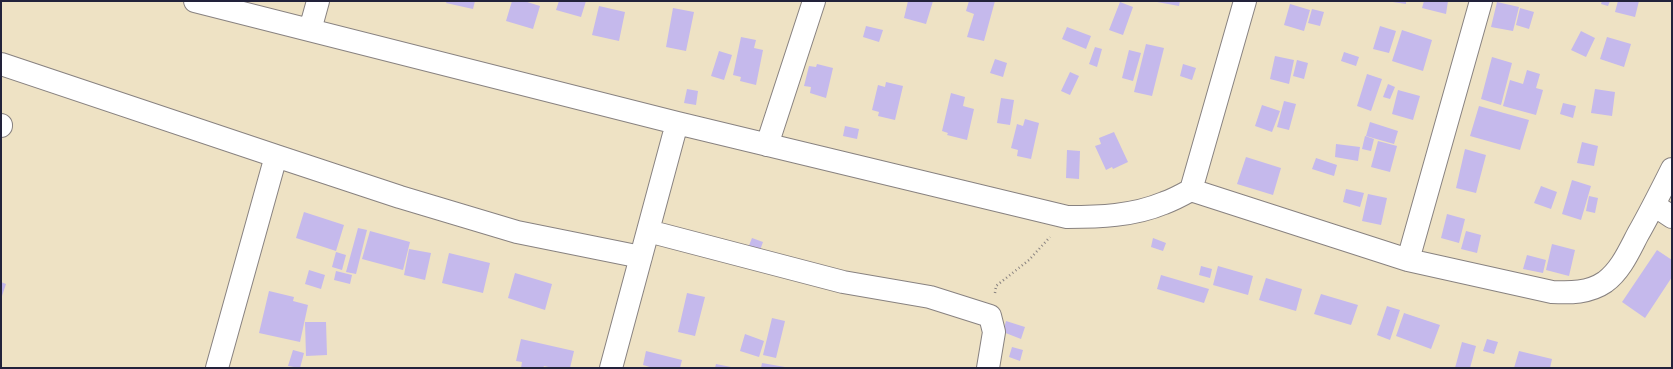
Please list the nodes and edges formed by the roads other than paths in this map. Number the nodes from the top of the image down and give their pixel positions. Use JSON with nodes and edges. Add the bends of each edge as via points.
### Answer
{"nodes":[{"id":1,"x":196,"y":1,"type":"edge"},
{"id":2,"x":318,"y":1,"type":"edge"},
{"id":3,"x":814,"y":1,"type":"edge"},
{"id":4,"x":1245,"y":1,"type":"edge"},
{"id":5,"x":1480,"y":1,"type":"edge"},
{"id":6,"x":310,"y":30,"type":"junction"},
{"id":7,"x":1,"y":64,"type":"edge"},
{"id":8,"x":677,"y":123,"type":"junction"},
{"id":9,"x":767,"y":144,"type":"junction"},
{"id":10,"x":276,"y":156,"type":"junction"},
{"id":11,"x":1672,"y":169,"type":"edge"},
{"id":12,"x":1191,"y":190,"type":"junction"},
{"id":13,"x":1663,"y":211,"type":"edge"},
{"id":14,"x":648,"y":231,"type":"junction"},
{"id":15,"x":641,"y":257,"type":"junction"},
{"id":16,"x":1408,"y":260,"type":"junction"},
{"id":17,"x":217,"y":368,"type":"edge"},
{"id":18,"x":611,"y":368,"type":"edge"},
{"id":19,"x":988,"y":368,"type":"edge"}],
"edges":[{"from":1,"to":6,"type":"street"},
{"from":2,"to":6,"type":"street"},
{"from":3,"to":9,"type":"street"},
{"from":4,"to":12,"type":"street"},
{"from":5,"to":16,"type":"street"},
{"from":6,"to":8,"type":"street"},
{"from":7,"to":10,"type":"street"},
{"from":8,"to":9,"type":"street"},
{"from":8,"to":14,"type":"street"},
{"from":9,"to":12,"type":"street","via":[[1067,217],[1100,217],[1133,212],[1163,204]]},
{"from":10,"to":15,"type":"street","via":[[517,232]]},
{"from":10,"to":17,"type":"street"},
{"from":11,"to":13,"type":"street"},
{"from":12,"to":16,"type":"street"},
{"from":13,"to":16,"type":"street","via":[[1615,272],[1604,282],[1588,290],[1571,293],[1552,292]]},
{"from":14,"to":15,"type":"street"},
{"from":14,"to":19,"type":"street","via":[[843,282],[930,297],[990,316],[994,332]]},
{"from":15,"to":18,"type":"street"}]}
